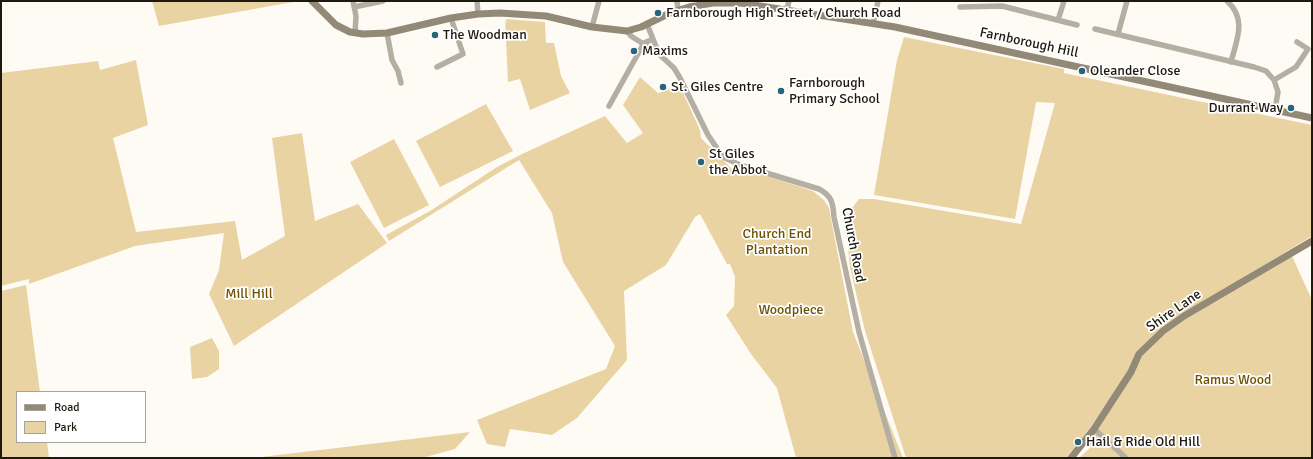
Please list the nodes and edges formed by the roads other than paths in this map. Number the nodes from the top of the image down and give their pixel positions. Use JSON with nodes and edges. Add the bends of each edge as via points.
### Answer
{"nodes":[{"id":1,"x":312,"y":1,"type":"edge"},
{"id":2,"x":383,"y":1,"type":"edge"},
{"id":3,"x":477,"y":1,"type":"edge"},
{"id":4,"x":599,"y":1,"type":"edge"},
{"id":5,"x":677,"y":1,"type":"edge"},
{"id":6,"x":789,"y":1,"type":"edge"},
{"id":7,"x":878,"y":1,"type":"edge"},
{"id":8,"x":1064,"y":1,"type":"edge"},
{"id":9,"x":1127,"y":1,"type":"edge"},
{"id":10,"x":1227,"y":1,"type":"edge"},
{"id":11,"x":354,"y":4,"type":"edge"},
{"id":12,"x":1002,"y":4,"type":"edge"},
{"id":13,"x":960,"y":7,"type":"dead end"},
{"id":14,"x":787,"y":9,"type":"junction"},
{"id":15,"x":678,"y":10,"type":"junction"},
{"id":16,"x":478,"y":14,"type":"junction"},
{"id":17,"x":451,"y":18,"type":"junction"},
{"id":18,"x":1058,"y":20,"type":"junction"},
{"id":19,"x":648,"y":24,"type":"junction"},
{"id":20,"x":874,"y":24,"type":"junction"},
{"id":21,"x":1077,"y":25,"type":"dead end"},
{"id":22,"x":592,"y":27,"type":"junction"},
{"id":23,"x":1095,"y":29,"type":"dead end"},
{"id":24,"x":628,"y":31,"type":"junction"},
{"id":25,"x":355,"y":33,"type":"junction"},
{"id":26,"x":388,"y":33,"type":"junction"},
{"id":27,"x":1118,"y":34,"type":"junction"},
{"id":28,"x":653,"y":38,"type":"junction"},
{"id":29,"x":1297,"y":42,"type":"dead end"},
{"id":30,"x":644,"y":43,"type":"junction"},
{"id":31,"x":1310,"y":51,"type":"edge"},
{"id":32,"x":659,"y":54,"type":"junction"},
{"id":33,"x":1231,"y":62,"type":"junction"},
{"id":34,"x":437,"y":67,"type":"dead end"},
{"id":35,"x":1274,"y":80,"type":"junction"},
{"id":36,"x":401,"y":83,"type":"dead end"},
{"id":37,"x":608,"y":106,"type":"dead end"},
{"id":38,"x":1275,"y":109,"type":"junction"},
{"id":39,"x":1312,"y":118,"type":"edge"},
{"id":40,"x":1312,"y":241,"type":"edge"},
{"id":41,"x":1094,"y":429,"type":"junction"},
{"id":42,"x":1108,"y":441,"type":"junction"},
{"id":43,"x":1084,"y":443,"type":"junction"},
{"id":44,"x":895,"y":458,"type":"edge"},
{"id":45,"x":1071,"y":458,"type":"edge"},
{"id":46,"x":1126,"y":458,"type":"edge"}],
"edges":[{"from":1,"to":25,"type":"main road","via":[[336,25]]},
{"from":2,"to":11,"type":"street"},
{"from":3,"to":16,"type":"street"},
{"from":4,"to":22,"type":"street"},
{"from":5,"to":15,"type":"street"},
{"from":6,"to":14,"type":"street"},
{"from":7,"to":20,"type":"street"},
{"from":8,"to":18,"type":"street"},
{"from":9,"to":27,"type":"street"},
{"from":10,"to":33,"type":"street","via":[[1234,9],[1239,24]]},
{"from":11,"to":25,"type":"street"},
{"from":12,"to":13,"type":"street"},
{"from":12,"to":18,"type":"street"},
{"from":14,"to":15,"type":"main road","name":"Farnborough Hill","via":[[730,2],[703,4]]},
{"from":14,"to":20,"type":"main road","name":"Farnborough Hill"},
{"from":15,"to":19,"type":"main road","name":"Farnborough Hill"},
{"from":16,"to":17,"type":"main road"},
{"from":16,"to":22,"type":"main road","via":[[546,16]]},
{"from":17,"to":26,"type":"main road"},
{"from":17,"to":34,"type":"street","via":[[463,54]]},
{"from":18,"to":21,"type":"street"},
{"from":19,"to":24,"type":"main road","name":"Farnborough Hill"},
{"from":19,"to":28,"type":"street","name":"Church Road"},
{"from":20,"to":38,"type":"main road","name":"Farnborough Hill"},
{"from":22,"to":24,"type":"main road"},
{"from":23,"to":27,"type":"street"},
{"from":24,"to":30,"type":"street","name":"Church Road"},
{"from":25,"to":26,"type":"main road"},
{"from":26,"to":36,"type":"street","via":[[392,60]]},
{"from":27,"to":33,"type":"street"},
{"from":28,"to":30,"type":"street"},
{"from":28,"to":32,"type":"street","name":"Church Road"},
{"from":29,"to":31,"type":"street"},
{"from":30,"to":32,"type":"street","name":"Church Road"},
{"from":30,"to":37,"type":"street"},
{"from":31,"to":35,"type":"street","via":[[1293,69]]},
{"from":32,"to":44,"type":"street","name":"Church Road","via":[[674,68],[708,135],[723,157],[740,165],[819,189],[827,194],[833,204],[859,332]]},
{"from":33,"to":35,"type":"street","via":[[1263,70]]},
{"from":35,"to":38,"type":"street","via":[[1278,92]]},
{"from":38,"to":39,"type":"main road","name":"Farnborough Hill"},
{"from":40,"to":41,"type":"main road","name":"Shire Lane","via":[[1163,331],[1139,354],[1131,372]]},
{"from":41,"to":42,"type":"street"},
{"from":41,"to":43,"type":"main road","name":"Shire Lane"},
{"from":42,"to":43,"type":"street"},
{"from":42,"to":46,"type":"street"},
{"from":43,"to":45,"type":"main road","name":"Shire Lane"}]}
